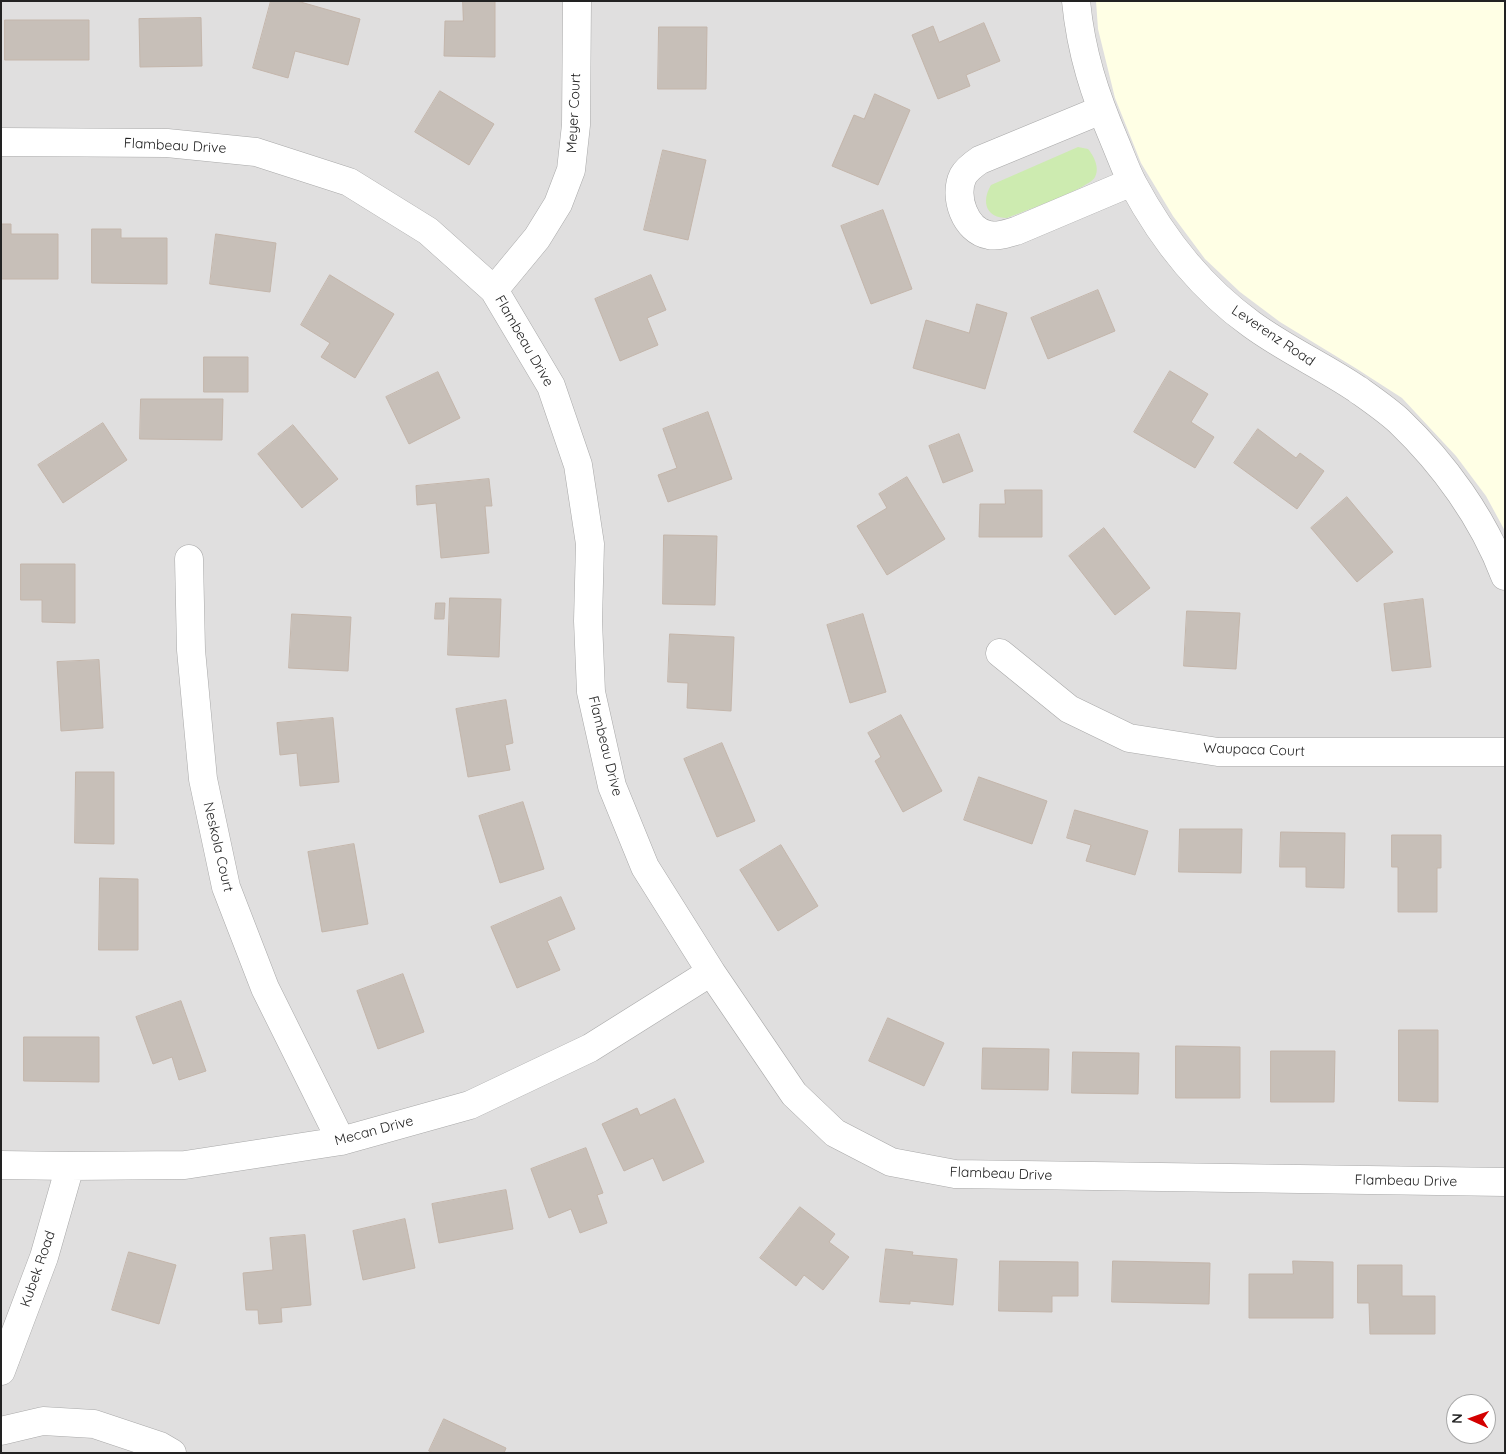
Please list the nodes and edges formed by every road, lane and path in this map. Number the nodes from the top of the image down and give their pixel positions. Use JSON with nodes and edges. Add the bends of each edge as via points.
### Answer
{"nodes":[{"id":1,"x":577,"y":1,"type":"edge"},
{"id":2,"x":1076,"y":1,"type":"edge"},
{"id":3,"x":1101,"y":110,"type":"junction"},
{"id":4,"x":1,"y":142,"type":"edge"},
{"id":5,"x":1132,"y":182,"type":"junction"},
{"id":6,"x":494,"y":290,"type":"junction"},
{"id":7,"x":190,"y":559,"type":"dead end"},
{"id":8,"x":1505,"y":576,"type":"edge"},
{"id":9,"x":1000,"y":653,"type":"dead end"},
{"id":10,"x":1505,"y":752,"type":"edge"},
{"id":11,"x":711,"y":972,"type":"junction"},
{"id":12,"x":341,"y":1141,"type":"junction"},
{"id":13,"x":1,"y":1165,"type":"edge"},
{"id":14,"x":70,"y":1166,"type":"junction"},
{"id":15,"x":1505,"y":1182,"type":"edge"},
{"id":16,"x":1,"y":1371,"type":"edge"},
{"id":17,"x":1,"y":1431,"type":"edge"},
{"id":18,"x":172,"y":1453,"type":"edge"}],
"edges":[{"from":1,"to":6,"type":"street","name":"Meyer Court","via":[[576,125],[570,170],[558,204],[537,238]]},
{"from":2,"to":3,"type":"street","name":"Leverenz Road","via":[[1085,61]]},
{"from":3,"to":5,"type":"street","name":"Leverenz Road"},
{"from":3,"to":5,"type":"street","via":[[971,166],[960,188],[966,218],[976,229],[989,235],[1002,235]]},
{"from":4,"to":6,"type":"street","name":"Flambeau Drive","via":[[167,143],[256,152],[349,182],[428,231]]},
{"from":5,"to":8,"type":"street","name":"Leverenz Road","via":[[1155,222],[1191,270],[1217,297],[1251,325],[1356,388],[1398,420],[1440,464],[1474,514]]},
{"from":6,"to":11,"type":"street","name":"Flambeau Drive","via":[[551,386],[578,465],[590,544],[588,621],[591,692],[612,786],[645,866]]},
{"from":7,"to":12,"type":"street","name":"Neskola Court","via":[[191,650],[203,779],[226,887],[265,988]]},
{"from":9,"to":10,"type":"street","name":"Waupaca Court","via":[[1069,709],[1129,738],[1218,752]]},
{"from":11,"to":12,"type":"street","name":"Mecan Drive","via":[[590,1048],[470,1105]]},
{"from":11,"to":15,"type":"street","name":"Flambeau Drive","via":[[794,1094],[835,1133],[891,1162],[955,1174]]},
{"from":12,"to":14,"type":"street","name":"Mecan Drive","via":[[185,1165]]},
{"from":13,"to":14,"type":"street","name":"Mecan Drive"},
{"from":14,"to":16,"type":"street","name":"Kubek Road","via":[[44,1258]]},
{"from":17,"to":18,"type":"street","via":[[43,1421],[94,1424]]}]}
